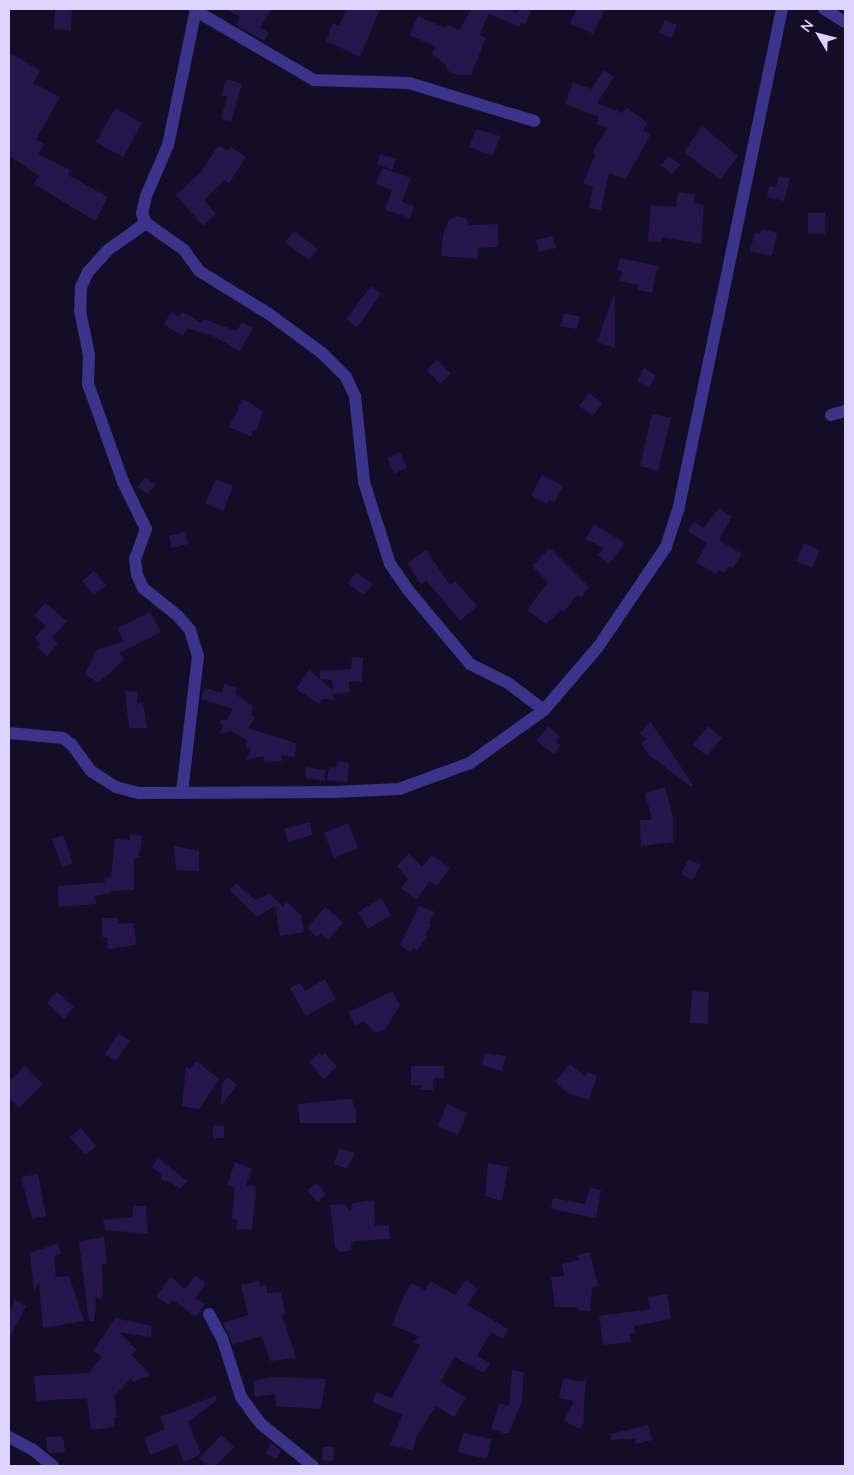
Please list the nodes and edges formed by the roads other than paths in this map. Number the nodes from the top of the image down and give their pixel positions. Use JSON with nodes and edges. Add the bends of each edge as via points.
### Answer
{"nodes":[{"id":1,"x":782,"y":9,"type":"edge"},
{"id":2,"x":824,"y":9,"type":"edge"},
{"id":3,"x":196,"y":10,"type":"edge"},
{"id":4,"x":845,"y":22,"type":"edge"},
{"id":5,"x":534,"y":121,"type":"dead end"},
{"id":6,"x":146,"y":223,"type":"junction"},
{"id":7,"x":845,"y":411,"type":"edge"},
{"id":8,"x":831,"y":415,"type":"dead end"},
{"id":9,"x":544,"y":710,"type":"junction"},
{"id":10,"x":9,"y":733,"type":"edge"},
{"id":11,"x":182,"y":793,"type":"junction"},
{"id":12,"x":209,"y":1314,"type":"dead end"},
{"id":13,"x":9,"y":1437,"type":"edge"},
{"id":14,"x":53,"y":1466,"type":"edge"},
{"id":15,"x":313,"y":1466,"type":"edge"}],
"edges":[{"from":1,"to":9,"type":"street","via":[[678,510],[666,547],[588,661]]},
{"from":2,"to":4,"type":"street"},
{"from":3,"to":5,"type":"street","via":[[314,80],[409,83]]},
{"from":3,"to":6,"type":"street","via":[[168,144],[146,196],[142,214]]},
{"from":6,"to":9,"type":"street","via":[[184,250],[199,271],[269,314],[322,353],[346,377],[355,396],[364,482],[390,564],[470,664],[508,683]]},
{"from":6,"to":11,"type":"street","via":[[108,250],[88,272],[81,287],[80,311],[89,355],[88,384],[124,482],[146,529],[135,559],[137,575],[143,588],[190,630],[198,656]]},
{"from":7,"to":8,"type":"street"},
{"from":9,"to":11,"type":"street","via":[[470,764],[399,789]]},
{"from":10,"to":11,"type":"street","via":[[63,738],[91,771],[116,787],[139,793]]},
{"from":12,"to":15,"type":"street","via":[[222,1338],[241,1397],[260,1424]]},
{"from":13,"to":14,"type":"street","via":[[32,1449]]}]}
